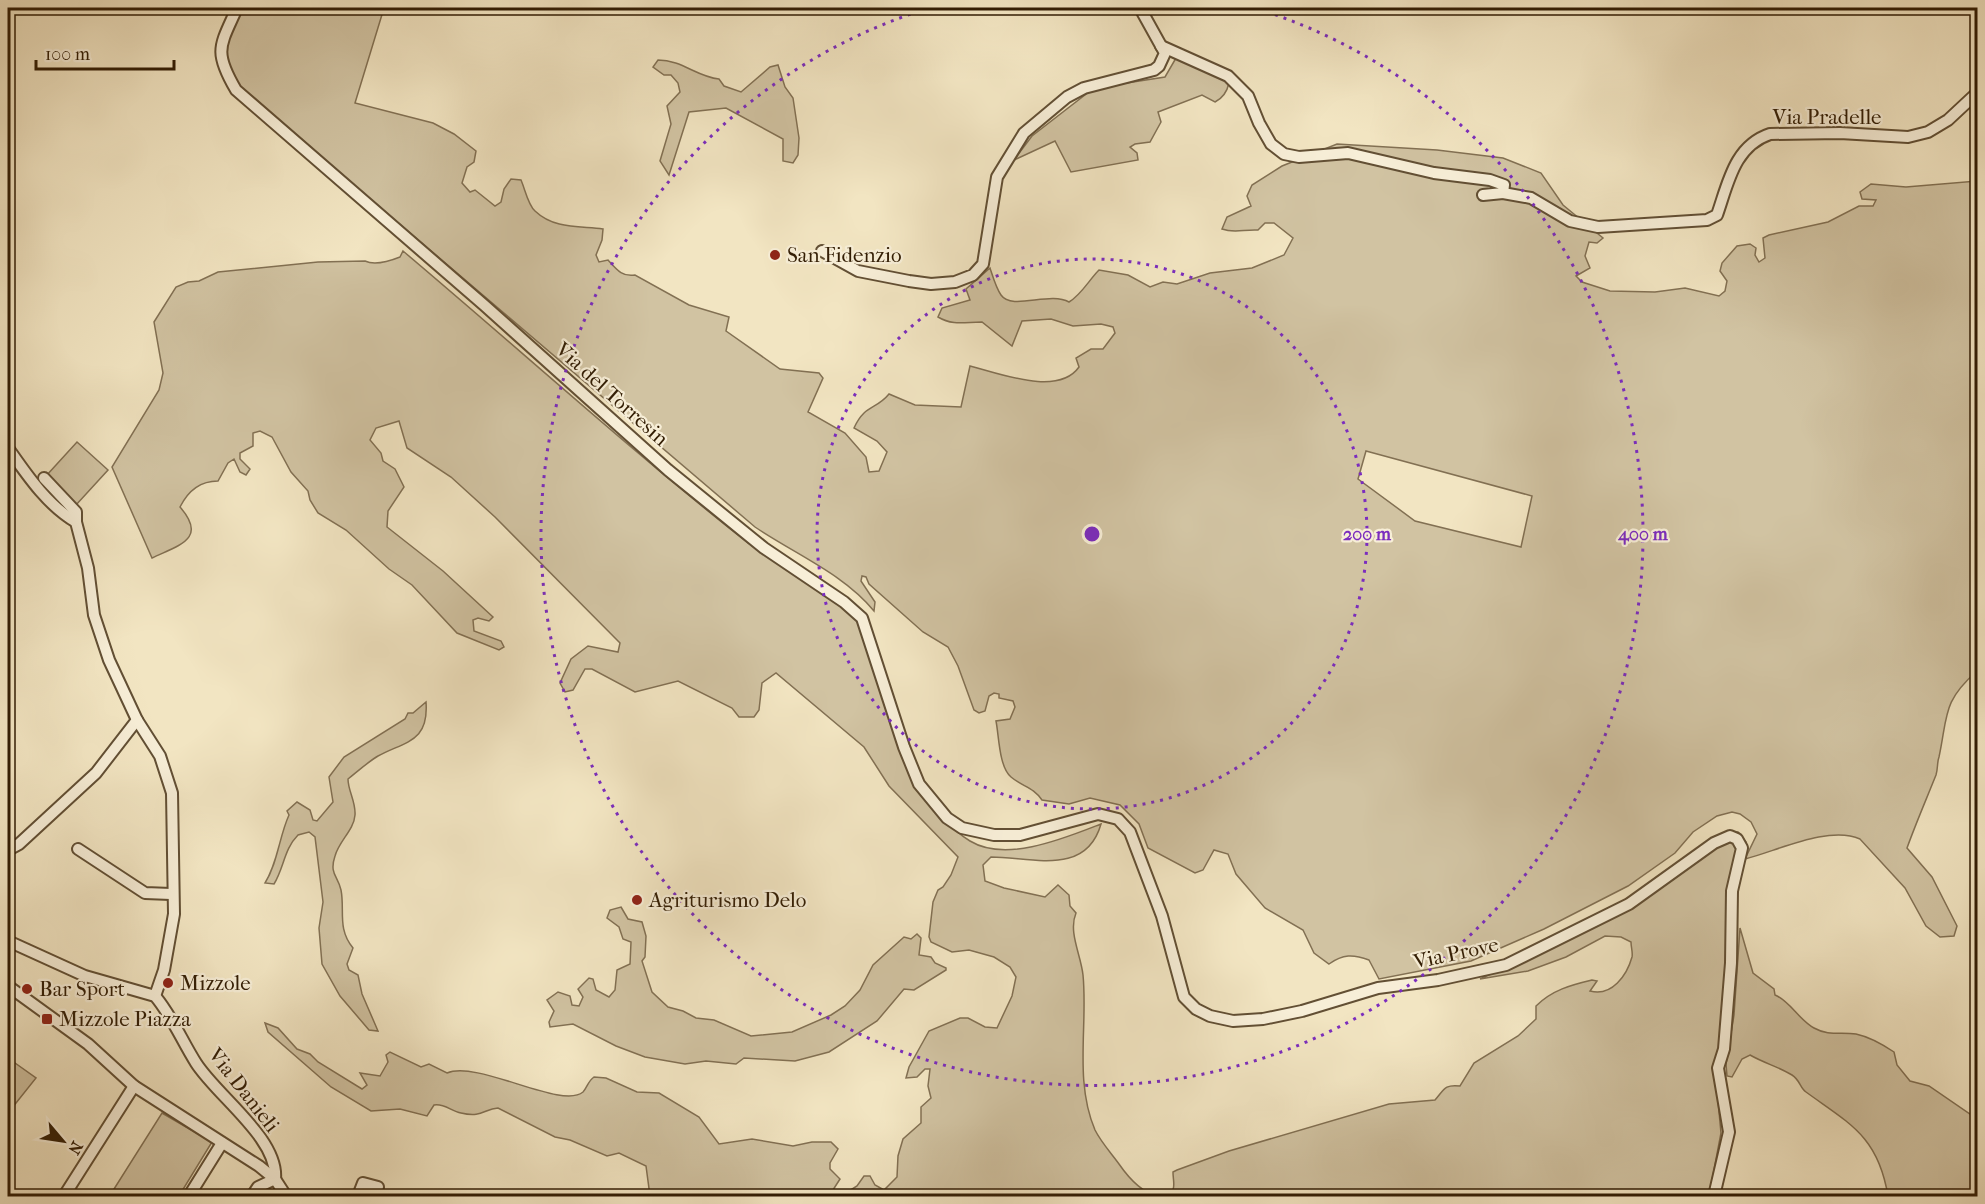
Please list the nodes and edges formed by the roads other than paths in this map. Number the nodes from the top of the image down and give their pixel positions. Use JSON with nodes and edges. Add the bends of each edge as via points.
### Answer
{"nodes":[{"id":1,"x":237,"y":8,"type":"edge"},
{"id":2,"x":1140,"y":8,"type":"edge"},
{"id":3,"x":1161,"y":46,"type":"junction"},
{"id":4,"x":1977,"y":92,"type":"edge"},
{"id":5,"x":1503,"y":193,"type":"junction"},
{"id":6,"x":1483,"y":195,"type":"dead end"},
{"id":7,"x":822,"y":251,"type":"dead end"},
{"id":8,"x":8,"y":448,"type":"edge"},
{"id":9,"x":44,"y":478,"type":"dead end"},
{"id":10,"x":76,"y":522,"type":"junction"},
{"id":11,"x":137,"y":720,"type":"junction"},
{"id":12,"x":962,"y":828,"type":"joint"},
{"id":13,"x":78,"y":849,"type":"dead end"},
{"id":14,"x":8,"y":850,"type":"edge"},
{"id":15,"x":171,"y":894,"type":"junction"},
{"id":16,"x":8,"y":941,"type":"edge"},
{"id":17,"x":8,"y":986,"type":"edge"},
{"id":18,"x":155,"y":996,"type":"junction"},
{"id":19,"x":134,"y":1086,"type":"junction"},
{"id":20,"x":222,"y":1143,"type":"junction"},
{"id":21,"x":275,"y":1179,"type":"junction"},
{"id":22,"x":378,"y":1187,"type":"dead end"},
{"id":23,"x":64,"y":1197,"type":"edge"},
{"id":24,"x":189,"y":1197,"type":"edge"},
{"id":25,"x":252,"y":1197,"type":"edge"},
{"id":26,"x":286,"y":1197,"type":"edge"},
{"id":27,"x":358,"y":1197,"type":"edge"},
{"id":28,"x":1714,"y":1197,"type":"edge"}],
"edges":[{"from":1,"to":12,"type":"street","name":"Via del Torresin","via":[[219,48],[225,72],[236,90],[668,470],[764,548],[862,618],[919,784],[947,818]]},
{"from":2,"to":3,"type":"street"},
{"from":3,"to":5,"type":"street","name":"Via Pradelle","via":[[1228,76],[1248,96],[1267,137],[1284,154],[1299,157],[1348,153],[1434,173],[1490,180],[1504,185]]},
{"from":3,"to":7,"type":"street","via":[[1163,60],[1154,70],[1084,88],[1066,97],[1024,133],[997,177],[983,264],[973,275],[955,282],[920,283],[858,271]]},
{"from":4,"to":5,"type":"street","name":"Via Pradelle","via":[[1948,120],[1928,132],[1908,137],[1840,133],[1760,137],[1747,147],[1731,172],[1717,215],[1707,220],[1598,227],[1570,221],[1531,198]]},
{"from":5,"to":6,"type":"street","name":"Via Pradelle"},
{"from":8,"to":10,"type":"street","via":[[47,498]]},
{"from":9,"to":10,"type":"street","via":[[74,507]]},
{"from":10,"to":11,"type":"street","via":[[88,568],[94,615],[109,660]]},
{"from":11,"to":14,"type":"street","via":[[96,773]]},
{"from":11,"to":15,"type":"street","via":[[160,756],[172,793],[175,854]]},
{"from":12,"to":28,"type":"street","name":"Via Prove","via":[[994,835],[1020,835],[1098,814],[1118,819],[1130,832],[1185,997],[1210,1017],[1233,1021],[1302,1011],[1378,988],[1506,965],[1629,904],[1695,854],[1730,836],[1737,839],[1742,848],[1732,891],[1731,963],[1724,1049],[1718,1068],[1729,1132]]},
{"from":13,"to":15,"type":"street","via":[[145,893]]},
{"from":15,"to":18,"type":"street","via":[[174,914],[170,941]]},
{"from":16,"to":18,"type":"street","via":[[85,976]]},
{"from":17,"to":19,"type":"street","via":[[88,1044]]},
{"from":18,"to":21,"type":"street","name":"Via Danieli","via":[[197,1065],[260,1140],[276,1167]]},
{"from":19,"to":20,"type":"street"},
{"from":19,"to":23,"type":"street"},
{"from":20,"to":21,"type":"street"},
{"from":20,"to":24,"type":"street"},
{"from":21,"to":25,"type":"street","via":[[258,1187]]},
{"from":21,"to":26,"type":"street"},
{"from":22,"to":27,"type":"street","via":[[363,1183]]}]}
